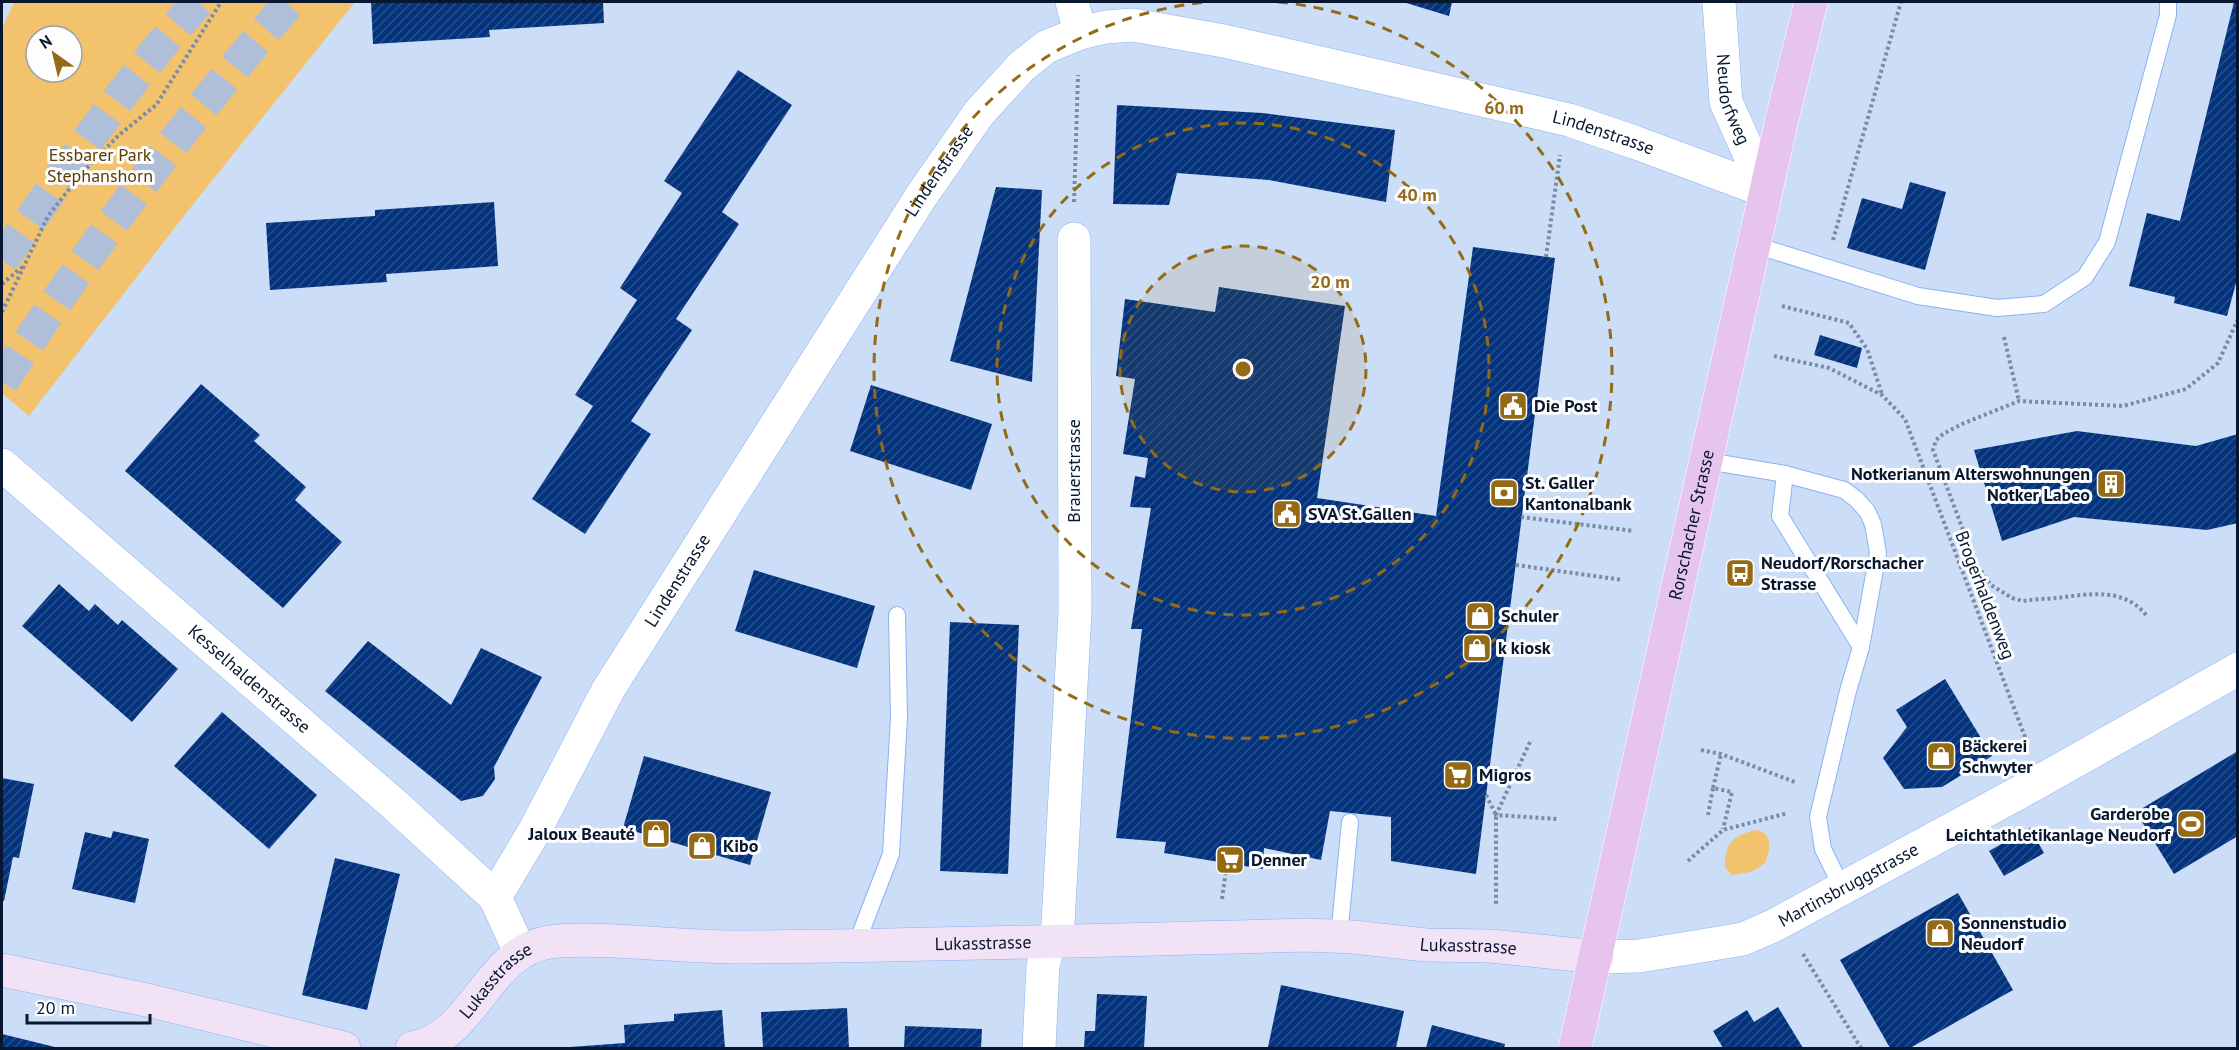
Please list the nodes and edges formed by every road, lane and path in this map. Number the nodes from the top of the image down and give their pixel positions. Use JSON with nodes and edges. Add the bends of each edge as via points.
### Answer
{"nodes":[{"id":1,"x":221,"y":2,"type":"edge"},
{"id":2,"x":1071,"y":2,"type":"edge"},
{"id":3,"x":1719,"y":2,"type":"edge"},
{"id":4,"x":1811,"y":2,"type":"edge"},
{"id":5,"x":1901,"y":2,"type":"edge"},
{"id":6,"x":2168,"y":2,"type":"edge"},
{"id":7,"x":1080,"y":33,"type":"junction"},
{"id":8,"x":1561,"y":152,"type":"dead end"},
{"id":9,"x":1766,"y":191,"type":"junction"},
{"id":10,"x":1074,"y":239,"type":"joint"},
{"id":11,"x":1755,"y":244,"type":"junction"},
{"id":12,"x":1546,"y":257,"type":"dead end"},
{"id":13,"x":25,"y":264,"type":"junction"},
{"id":14,"x":1825,"y":268,"type":"junction"},
{"id":15,"x":2,"y":284,"type":"edge"},
{"id":16,"x":1782,"y":306,"type":"dead end"},
{"id":17,"x":1997,"y":308,"type":"junction"},
{"id":18,"x":2,"y":312,"type":"edge"},
{"id":19,"x":2238,"y":319,"type":"edge"},
{"id":20,"x":1774,"y":356,"type":"dead end"},
{"id":21,"x":1882,"y":395,"type":"junction"},
{"id":22,"x":2019,"y":401,"type":"junction"},
{"id":23,"x":1707,"y":461,"type":"junction"},
{"id":24,"x":2,"y":465,"type":"edge"},
{"id":25,"x":1785,"y":474,"type":"junction"},
{"id":26,"x":1521,"y":518,"type":"dead end"},
{"id":27,"x":1634,"y":531,"type":"dead end"},
{"id":28,"x":1516,"y":565,"type":"dead end"},
{"id":29,"x":1623,"y":580,"type":"dead end"},
{"id":30,"x":897,"y":615,"type":"dead end"},
{"id":31,"x":2146,"y":615,"type":"dead end"},
{"id":32,"x":1861,"y":647,"type":"junction"},
{"id":33,"x":2238,"y":669,"type":"edge"},
{"id":34,"x":1530,"y":742,"type":"dead end"},
{"id":35,"x":1701,"y":750,"type":"dead end"},
{"id":36,"x":2030,"y":750,"type":"dead end"},
{"id":37,"x":1721,"y":754,"type":"junction"},
{"id":38,"x":1796,"y":783,"type":"dead end"},
{"id":39,"x":1713,"y":788,"type":"junction"},
{"id":40,"x":1486,"y":795,"type":"dead end"},
{"id":41,"x":1788,"y":813,"type":"dead end"},
{"id":42,"x":1496,"y":815,"type":"junction"},
{"id":43,"x":1708,"y":815,"type":"dead end"},
{"id":44,"x":1557,"y":819,"type":"dead end"},
{"id":45,"x":1350,"y":822,"type":"dead end"},
{"id":46,"x":1723,"y":830,"type":"junction"},
{"id":47,"x":1688,"y":861,"type":"dead end"},
{"id":48,"x":1227,"y":863,"type":"dead end"},
{"id":49,"x":1843,"y":890,"type":"junction"},
{"id":50,"x":495,"y":897,"type":"junction"},
{"id":51,"x":1222,"y":902,"type":"dead end"},
{"id":52,"x":1496,"y":904,"type":"dead end"},
{"id":53,"x":1339,"y":937,"type":"junction"},
{"id":54,"x":1053,"y":942,"type":"junction"},
{"id":55,"x":856,"y":945,"type":"junction"},
{"id":56,"x":520,"y":952,"type":"junction"},
{"id":57,"x":1803,"y":952,"type":"dead end"},
{"id":58,"x":1597,"y":957,"type":"junction"},
{"id":59,"x":2,"y":970,"type":"edge"},
{"id":60,"x":451,"y":1040,"type":"edge"},
{"id":61,"x":344,"y":1048,"type":"edge"},
{"id":62,"x":412,"y":1048,"type":"edge"},
{"id":63,"x":1039,"y":1048,"type":"edge"},
{"id":64,"x":1575,"y":1048,"type":"edge"},
{"id":65,"x":1862,"y":1048,"type":"edge"}],
"edges":[{"from":1,"to":13,"type":"path","via":[[156,105],[119,135],[48,216]]},
{"from":2,"to":7,"type":"street"},
{"from":3,"to":9,"type":"street","name":"Neudorfweg","via":[[1726,102]]},
{"from":4,"to":9,"type":"main road","name":"Rorschacher Strasse"},
{"from":5,"to":14,"type":"path"},
{"from":6,"to":17,"type":"lane","via":[[2168,15],[2107,242],[2085,277],[2044,304]]},
{"from":7,"to":9,"type":"street","name":"Lindenstrasse","via":[[1133,25],[1224,41],[1546,114]]},
{"from":7,"to":10,"type":"path"},
{"from":7,"to":50,"type":"street","name":"Lindenstrasse","via":[[1046,47],[1022,66],[979,113],[928,185],[608,690],[535,830]]},
{"from":8,"to":12,"type":"path"},
{"from":9,"to":11,"type":"main road","name":"Rorschacher Strasse"},
{"from":10,"to":54,"type":"street","name":"Brauerstrasse","via":[[1075,612]]},
{"from":11,"to":14,"type":"lane"},
{"from":11,"to":23,"type":"main road","name":"Rorschacher Strasse"},
{"from":13,"to":15,"type":"path"},
{"from":13,"to":18,"type":"path"},
{"from":14,"to":17,"type":"lane","via":[[1918,296]]},
{"from":16,"to":21,"type":"path","via":[[1850,323],[1868,349]]},
{"from":17,"to":22,"type":"path"},
{"from":19,"to":22,"type":"path","via":[[2218,363],[2186,389],[2123,406]]},
{"from":20,"to":21,"type":"path","name":"Brogerhaldenweg","via":[[1829,368]]},
{"from":21,"to":36,"type":"path","name":"Brogerhaldenweg","via":[[1905,419]]},
{"from":22,"to":31,"type":"path","via":[[1943,434],[1934,446],[1975,562],[1991,585],[2013,598],[2023,601],[2114,595],[2139,605]]},
{"from":23,"to":25,"type":"lane"},
{"from":23,"to":58,"type":"main road","name":"Rorschacher Strasse"},
{"from":24,"to":50,"type":"street","name":"Kesselhaldenstrasse","via":[[387,798]]},
{"from":25,"to":32,"type":"lane","via":[[1780,516]]},
{"from":25,"to":32,"type":"lane","via":[[1844,490],[1862,505],[1873,524],[1878,553]]},
{"from":26,"to":27,"type":"path"},
{"from":28,"to":29,"type":"path"},
{"from":30,"to":55,"type":"lane","via":[[899,718],[891,854]]},
{"from":32,"to":49,"type":"lane","via":[[1818,817],[1823,849]]},
{"from":33,"to":49,"type":"street","name":"Martinsbruggstrasse"},
{"from":34,"to":42,"type":"path"},
{"from":35,"to":37,"type":"path"},
{"from":37,"to":38,"type":"path"},
{"from":37,"to":39,"type":"path"},
{"from":39,"to":43,"type":"path"},
{"from":39,"to":46,"type":"path","via":[[1732,792]]},
{"from":40,"to":42,"type":"path"},
{"from":41,"to":46,"type":"path"},
{"from":42,"to":44,"type":"path"},
{"from":42,"to":52,"type":"path"},
{"from":45,"to":53,"type":"lane"},
{"from":46,"to":47,"type":"path"},
{"from":48,"to":51,"type":"path"},
{"from":49,"to":58,"type":"street","name":"Martinsbruggstrasse","via":[[1743,939],[1640,956]]},
{"from":50,"to":56,"type":"street"},
{"from":53,"to":54,"type":"main road","name":"Lukasstrasse"},
{"from":53,"to":58,"type":"main road","name":"Lukasstrasse"},
{"from":54,"to":55,"type":"main road","name":"Lukasstrasse"},
{"from":54,"to":63,"type":"street","name":"Brauerstrasse","via":[[1043,966]]},
{"from":55,"to":56,"type":"main road","name":"Lukasstrasse","via":[[748,948],[582,940],[535,945]]},
{"from":56,"to":60,"type":"main road","name":"Lukasstrasse","via":[[504,965]]},
{"from":57,"to":65,"type":"path"},
{"from":58,"to":64,"type":"main road","name":"Rorschacher Strasse"},
{"from":59,"to":61,"type":"main road"},
{"from":60,"to":62,"type":"main road","name":"Lukasstrasse"}]}
